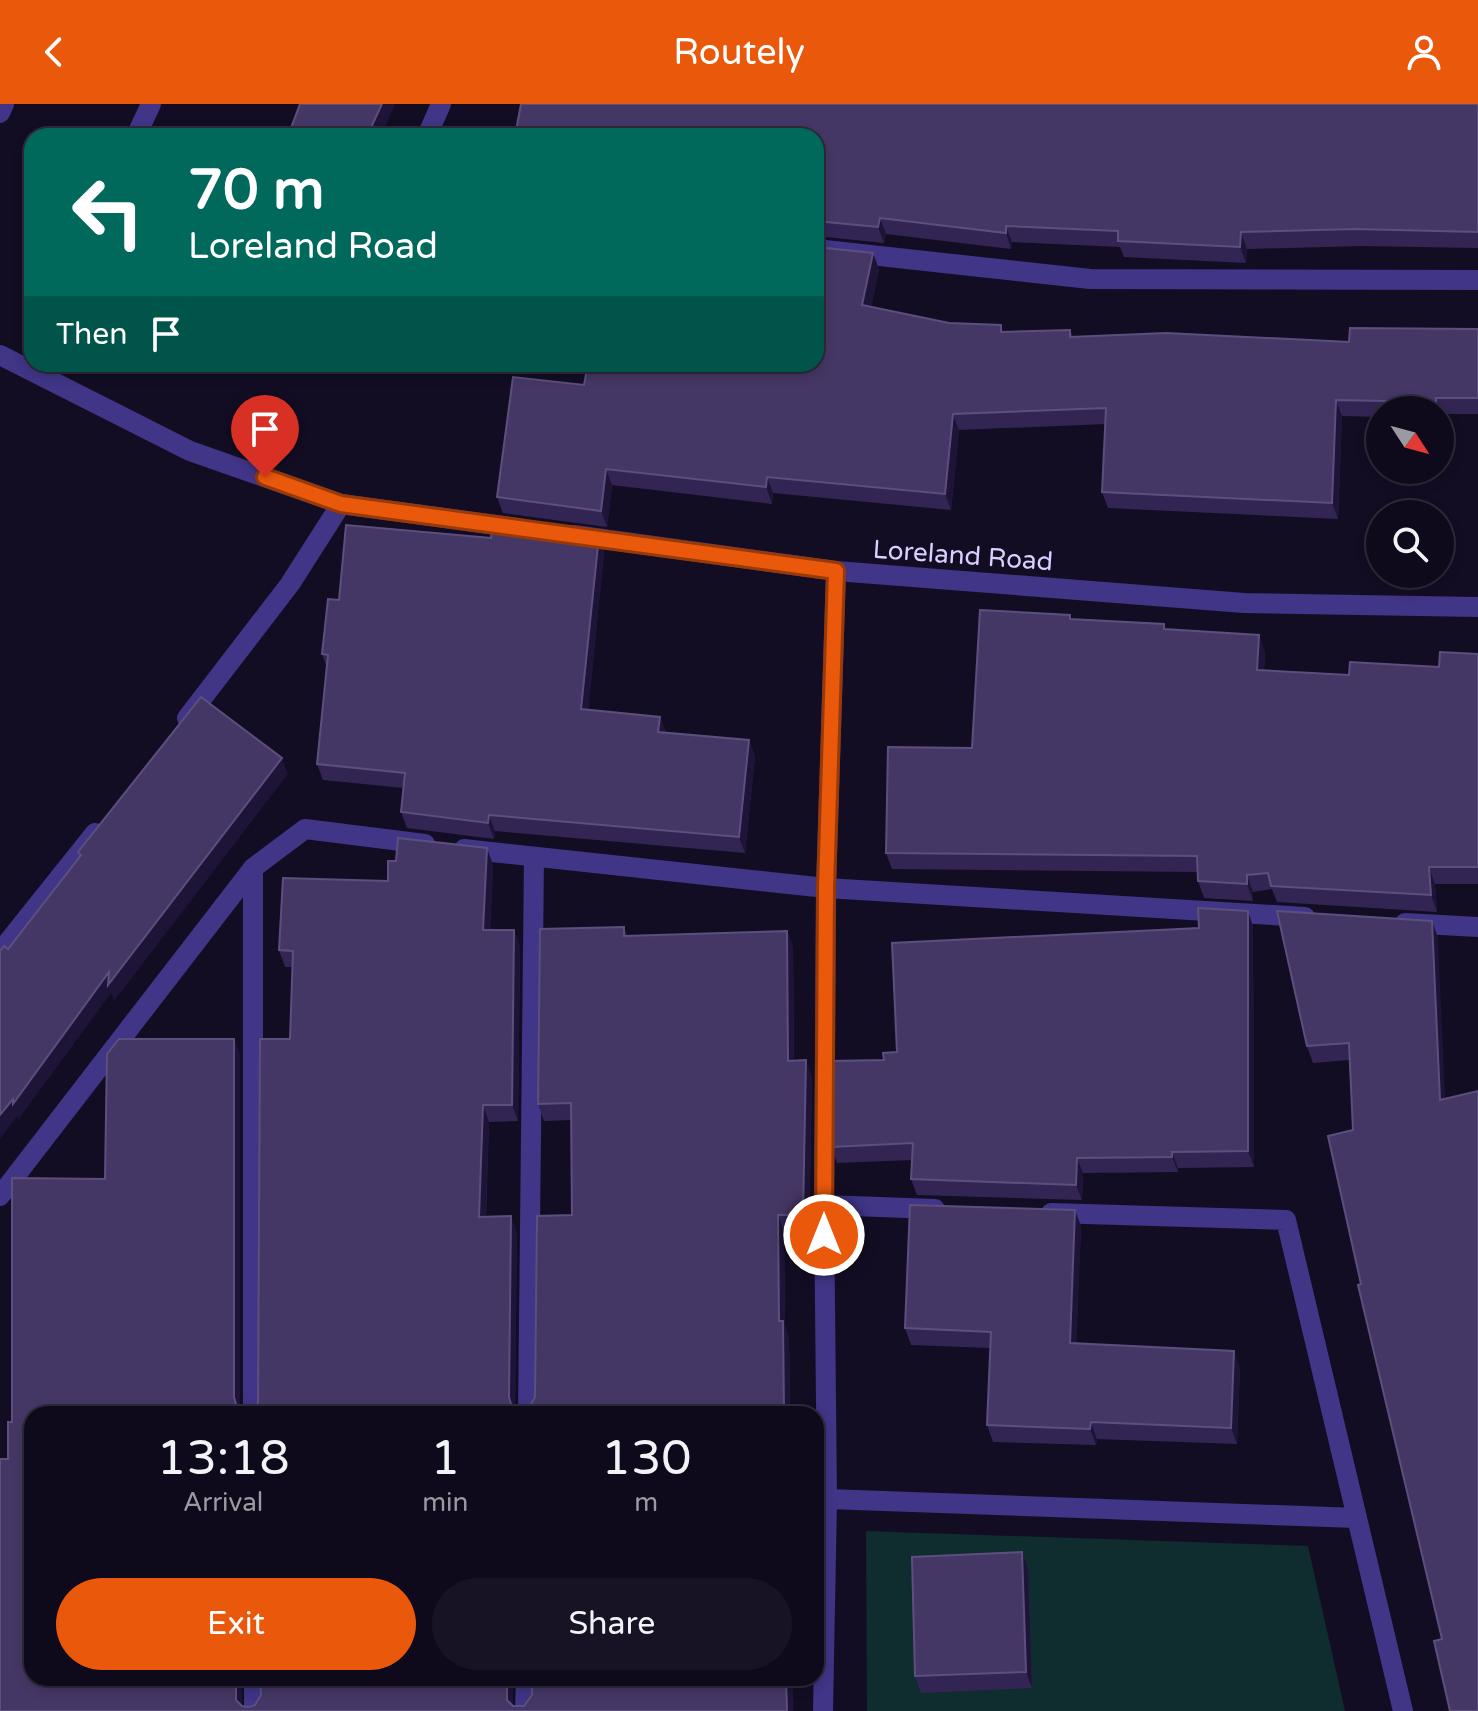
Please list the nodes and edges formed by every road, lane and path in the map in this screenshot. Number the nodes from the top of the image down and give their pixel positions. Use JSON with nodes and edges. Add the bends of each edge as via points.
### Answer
{"nodes":[{"id":1,"x":4,"y":104,"type":"edge"},
{"id":2,"x":151,"y":104,"type":"edge"},
{"id":3,"x":441,"y":104,"type":"edge"},
{"id":4,"x":0,"y":113,"type":"edge"},
{"id":5,"x":140,"y":128,"type":"edge"},
{"id":6,"x":430,"y":128,"type":"edge"},
{"id":7,"x":824,"y":250,"type":"edge"},
{"id":8,"x":1478,"y":280,"type":"edge"},
{"id":9,"x":0,"y":355,"type":"edge"},
{"id":10,"x":24,"y":364,"type":"edge"},
{"id":11,"x":42,"y":372,"type":"edge"},
{"id":12,"x":341,"y":504,"type":"junction"},
{"id":13,"x":836,"y":571,"type":"junction"},
{"id":14,"x":1478,"y":607,"type":"edge"},
{"id":15,"x":177,"y":730,"type":"edge"},
{"id":16,"x":108,"y":816,"type":"edge"},
{"id":17,"x":534,"y":857,"type":"junction"},
{"id":18,"x":253,"y":868,"type":"junction"},
{"id":19,"x":826,"y":888,"type":"junction"},
{"id":20,"x":1319,"y":918,"type":"edge"},
{"id":21,"x":1383,"y":921,"type":"edge"},
{"id":22,"x":1478,"y":927,"type":"edge"},
{"id":23,"x":0,"y":952,"type":"edge"},
{"id":24,"x":0,"y":1196,"type":"edge"},
{"id":25,"x":824,"y":1205,"type":"junction"},
{"id":26,"x":952,"y":1210,"type":"edge"},
{"id":27,"x":1031,"y":1212,"type":"edge"},
{"id":28,"x":253,"y":1406,"type":"edge"},
{"id":29,"x":528,"y":1406,"type":"edge"},
{"id":30,"x":827,"y":1499,"type":"junction"},
{"id":31,"x":1357,"y":1518,"type":"junction"},
{"id":32,"x":824,"y":1658,"type":"edge"},
{"id":33,"x":254,"y":1686,"type":"edge"},
{"id":34,"x":526,"y":1686,"type":"edge"},
{"id":35,"x":823,"y":1686,"type":"edge"},
{"id":36,"x":254,"y":1711,"type":"edge"},
{"id":37,"x":525,"y":1711,"type":"edge"},
{"id":38,"x":823,"y":1711,"type":"edge"},
{"id":39,"x":1403,"y":1711,"type":"edge"}],
"edges":[{"from":1,"to":4,"type":"street"},
{"from":2,"to":5,"type":"street"},
{"from":3,"to":6,"type":"street"},
{"from":7,"to":8,"type":"street","via":[[1090,279]]},
{"from":9,"to":10,"type":"street","name":"Loreland Road"},
{"from":11,"to":12,"type":"street","name":"Loreland Road","via":[[190,451]]},
{"from":12,"to":13,"type":"street","name":"Loreland Road"},
{"from":12,"to":15,"type":"street","via":[[290,584]]},
{"from":13,"to":14,"type":"street","name":"Loreland Road","via":[[1244,603]]},
{"from":13,"to":19,"type":"street"},
{"from":16,"to":23,"type":"street"},
{"from":17,"to":18,"type":"street","via":[[305,829]]},
{"from":17,"to":19,"type":"street"},
{"from":17,"to":29,"type":"street"},
{"from":18,"to":24,"type":"street"},
{"from":18,"to":28,"type":"street"},
{"from":19,"to":20,"type":"street"},
{"from":19,"to":25,"type":"street"},
{"from":21,"to":22,"type":"street"},
{"from":25,"to":26,"type":"street"},
{"from":25,"to":30,"type":"street"},
{"from":27,"to":31,"type":"street","via":[[1286,1220]]},
{"from":30,"to":31,"type":"street"},
{"from":30,"to":32,"type":"street"},
{"from":31,"to":39,"type":"street"},
{"from":33,"to":36,"type":"street"},
{"from":34,"to":37,"type":"street"},
{"from":35,"to":38,"type":"street"}]}
